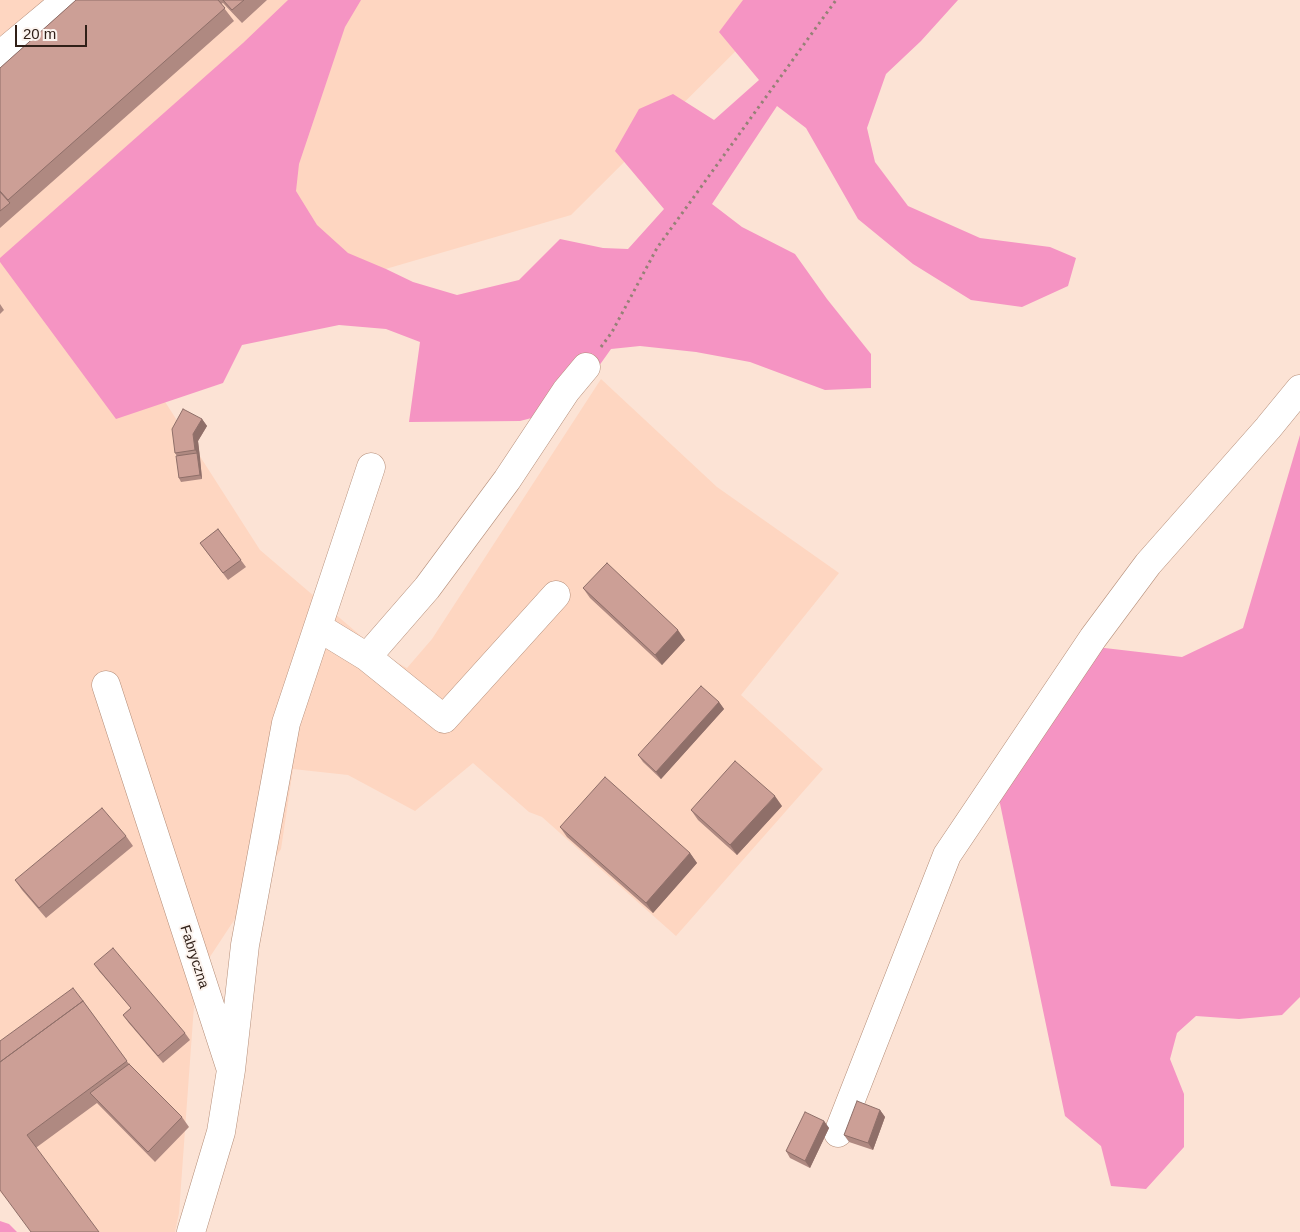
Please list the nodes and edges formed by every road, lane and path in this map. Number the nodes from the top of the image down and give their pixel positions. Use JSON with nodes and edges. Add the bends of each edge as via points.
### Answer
{"nodes":[{"id":1,"x":66,"y":0,"type":"edge"},
{"id":2,"x":836,"y":0,"type":"edge"},
{"id":3,"x":0,"y":55,"type":"edge"},
{"id":4,"x":586,"y":367,"type":"joint"},
{"id":5,"x":1300,"y":389,"type":"edge"},
{"id":6,"x":371,"y":467,"type":"dead end"},
{"id":7,"x":556,"y":595,"type":"dead end"},
{"id":8,"x":318,"y":627,"type":"junction"},
{"id":9,"x":367,"y":658,"type":"junction"},
{"id":10,"x":106,"y":685,"type":"dead end"},
{"id":11,"x":230,"y":1070,"type":"junction"},
{"id":12,"x":838,"y":1133,"type":"dead end"},
{"id":13,"x":191,"y":1232,"type":"edge"}],
"edges":[{"from":1,"to":3,"type":"street"},
{"from":2,"to":4,"type":"path","via":[[657,248],[612,332]]},
{"from":4,"to":9,"type":"street","via":[[433,580]]},
{"from":5,"to":12,"type":"street","via":[[1148,564],[1093,638],[947,855]]},
{"from":6,"to":8,"type":"street"},
{"from":7,"to":9,"type":"street","via":[[444,719]]},
{"from":8,"to":9,"type":"street"},
{"from":8,"to":11,"type":"street","via":[[286,723],[244,945]]},
{"from":10,"to":11,"type":"street","name":"Fabryczna"},
{"from":11,"to":13,"type":"street","name":"Fabryczna","via":[[221,1132]]}]}
